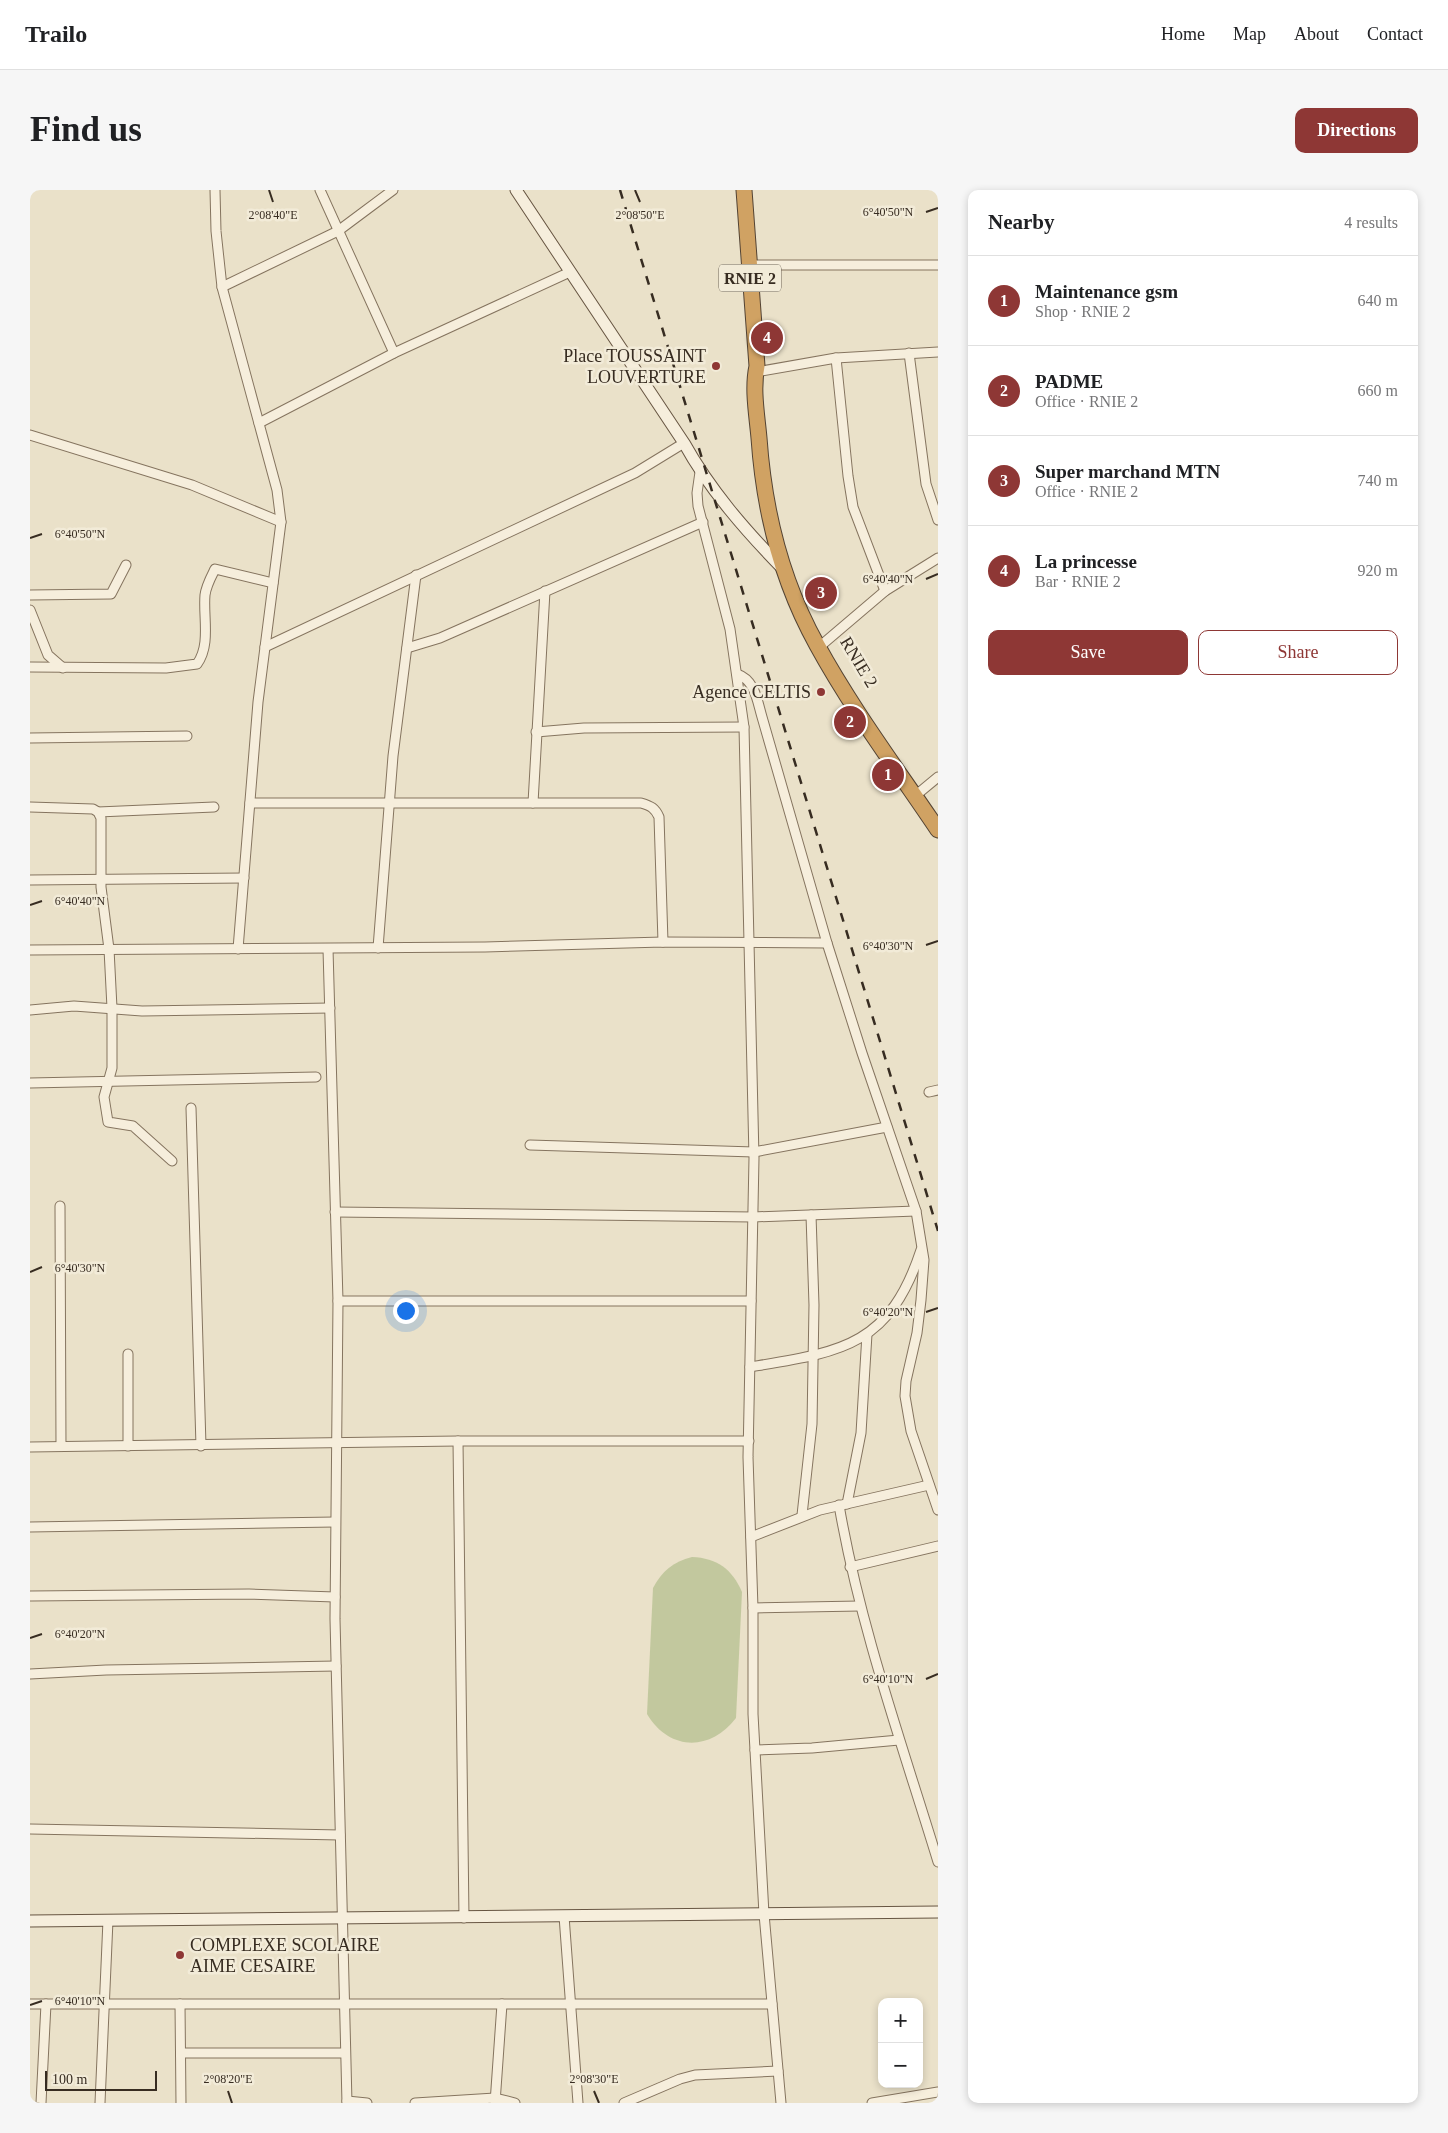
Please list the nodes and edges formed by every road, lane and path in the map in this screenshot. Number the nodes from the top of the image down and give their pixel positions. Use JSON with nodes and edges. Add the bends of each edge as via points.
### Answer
{"nodes":[{"id":1,"x":215,"y":190,"type":"edge"},
{"id":2,"x":320,"y":190,"type":"edge"},
{"id":3,"x":393,"y":190,"type":"edge"},
{"id":4,"x":516,"y":190,"type":"edge"},
{"id":5,"x":744,"y":190,"type":"edge"},
{"id":6,"x":338,"y":231,"type":"junction"},
{"id":7,"x":750,"y":265,"type":"junction"},
{"id":8,"x":938,"y":265,"type":"edge"},
{"id":9,"x":570,"y":272,"type":"junction"},
{"id":10,"x":222,"y":287,"type":"junction"},
{"id":11,"x":938,"y":352,"type":"edge"},
{"id":12,"x":394,"y":353,"type":"junction"},
{"id":13,"x":909,"y":353,"type":"junction"},
{"id":14,"x":836,"y":358,"type":"junction"},
{"id":15,"x":758,"y":370,"type":"junction"},
{"id":16,"x":259,"y":423,"type":"junction"},
{"id":17,"x":30,"y":435,"type":"edge"},
{"id":18,"x":684,"y":443,"type":"junction"},
{"id":19,"x":700,"y":472,"type":"junction"},
{"id":20,"x":938,"y":520,"type":"edge"},
{"id":21,"x":281,"y":522,"type":"junction"},
{"id":22,"x":703,"y":522,"type":"junction"},
{"id":23,"x":938,"y":558,"type":"edge"},
{"id":24,"x":126,"y":566,"type":"dead end"},
{"id":25,"x":790,"y":574,"type":"junction"},
{"id":26,"x":416,"y":575,"type":"junction"},
{"id":27,"x":274,"y":583,"type":"junction"},
{"id":28,"x":545,"y":591,"type":"junction"},
{"id":29,"x":885,"y":591,"type":"junction"},
{"id":30,"x":30,"y":595,"type":"edge"},
{"id":31,"x":30,"y":610,"type":"edge"},
{"id":32,"x":822,"y":645,"type":"junction"},
{"id":33,"x":265,"y":647,"type":"junction"},
{"id":34,"x":407,"y":648,"type":"junction"},
{"id":35,"x":30,"y":668,"type":"edge"},
{"id":36,"x":63,"y":668,"type":"junction"},
{"id":37,"x":737,"y":674,"type":"junction"},
{"id":38,"x":744,"y":727,"type":"junction"},
{"id":39,"x":536,"y":732,"type":"junction"},
{"id":40,"x":187,"y":736,"type":"dead end"},
{"id":41,"x":30,"y":738,"type":"edge"},
{"id":42,"x":938,"y":777,"type":"edge"},
{"id":43,"x":919,"y":794,"type":"junction"},
{"id":44,"x":250,"y":803,"type":"junction"},
{"id":45,"x":389,"y":803,"type":"junction"},
{"id":46,"x":533,"y":803,"type":"junction"},
{"id":47,"x":30,"y":807,"type":"edge"},
{"id":48,"x":214,"y":807,"type":"dead end"},
{"id":49,"x":98,"y":812,"type":"junction"},
{"id":50,"x":938,"y":814,"type":"edge"},
{"id":51,"x":938,"y":830,"type":"edge"},
{"id":52,"x":244,"y":878,"type":"junction"},
{"id":53,"x":101,"y":879,"type":"junction"},
{"id":54,"x":30,"y":880,"type":"edge"},
{"id":55,"x":663,"y":942,"type":"junction"},
{"id":56,"x":751,"y":943,"type":"junction"},
{"id":57,"x":827,"y":943,"type":"junction"},
{"id":58,"x":378,"y":948,"type":"junction"},
{"id":59,"x":109,"y":949,"type":"junction"},
{"id":60,"x":238,"y":949,"type":"junction"},
{"id":61,"x":328,"y":949,"type":"junction"},
{"id":62,"x":30,"y":950,"type":"edge"},
{"id":63,"x":112,"y":1008,"type":"junction"},
{"id":64,"x":330,"y":1008,"type":"junction"},
{"id":65,"x":30,"y":1010,"type":"edge"},
{"id":66,"x":316,"y":1077,"type":"dead end"},
{"id":67,"x":107,"y":1081,"type":"junction"},
{"id":68,"x":30,"y":1083,"type":"edge"},
{"id":69,"x":191,"y":1108,"type":"dead end"},
{"id":70,"x":887,"y":1127,"type":"junction"},
{"id":71,"x":530,"y":1145,"type":"dead end"},
{"id":72,"x":754,"y":1152,"type":"junction"},
{"id":73,"x":172,"y":1161,"type":"dead end"},
{"id":74,"x":60,"y":1206,"type":"dead end"},
{"id":75,"x":916,"y":1211,"type":"junction"},
{"id":76,"x":336,"y":1212,"type":"junction"},
{"id":77,"x":811,"y":1215,"type":"junction"},
{"id":78,"x":753,"y":1217,"type":"junction"},
{"id":79,"x":923,"y":1244,"type":"junction"},
{"id":80,"x":751,"y":1300,"type":"junction"},
{"id":81,"x":338,"y":1301,"type":"junction"},
{"id":82,"x":867,"y":1334,"type":"junction"},
{"id":83,"x":128,"y":1354,"type":"dead end"},
{"id":84,"x":812,"y":1357,"type":"junction"},
{"id":85,"x":750,"y":1367,"type":"junction"},
{"id":86,"x":458,"y":1441,"type":"junction"},
{"id":87,"x":749,"y":1441,"type":"junction"},
{"id":88,"x":336,"y":1443,"type":"junction"},
{"id":89,"x":62,"y":1446,"type":"junction"},
{"id":90,"x":128,"y":1446,"type":"junction"},
{"id":91,"x":200,"y":1446,"type":"junction"},
{"id":92,"x":30,"y":1447,"type":"edge"},
{"id":93,"x":929,"y":1485,"type":"junction"},
{"id":94,"x":843,"y":1504,"type":"junction"},
{"id":95,"x":938,"y":1510,"type":"edge"},
{"id":96,"x":802,"y":1515,"type":"junction"},
{"id":97,"x":335,"y":1522,"type":"junction"},
{"id":98,"x":30,"y":1527,"type":"edge"},
{"id":99,"x":751,"y":1537,"type":"junction"},
{"id":100,"x":938,"y":1546,"type":"edge"},
{"id":101,"x":850,"y":1567,"type":"junction"},
{"id":102,"x":30,"y":1596,"type":"edge"},
{"id":103,"x":335,"y":1596,"type":"junction"},
{"id":104,"x":860,"y":1606,"type":"junction"},
{"id":105,"x":753,"y":1608,"type":"junction"},
{"id":106,"x":336,"y":1666,"type":"junction"},
{"id":107,"x":30,"y":1674,"type":"edge"},
{"id":108,"x":899,"y":1740,"type":"junction"},
{"id":109,"x":755,"y":1750,"type":"junction"},
{"id":110,"x":30,"y":1829,"type":"edge"},
{"id":111,"x":340,"y":1835,"type":"junction"},
{"id":112,"x":938,"y":1862,"type":"edge"},
{"id":113,"x":938,"y":1912,"type":"edge"},
{"id":114,"x":764,"y":1914,"type":"junction"},
{"id":115,"x":564,"y":1916,"type":"junction"},
{"id":116,"x":30,"y":1917,"type":"edge"},
{"id":117,"x":342,"y":1918,"type":"junction"},
{"id":118,"x":464,"y":1918,"type":"junction"},
{"id":119,"x":108,"y":1920,"type":"junction"},
{"id":120,"x":30,"y":1921,"type":"edge"},
{"id":121,"x":30,"y":2004,"type":"edge"},
{"id":122,"x":46,"y":2004,"type":"junction"},
{"id":123,"x":104,"y":2004,"type":"junction"},
{"id":124,"x":180,"y":2004,"type":"junction"},
{"id":125,"x":345,"y":2004,"type":"junction"},
{"id":126,"x":502,"y":2004,"type":"junction"},
{"id":127,"x":570,"y":2004,"type":"junction"},
{"id":128,"x":772,"y":2004,"type":"junction"},
{"id":129,"x":181,"y":2053,"type":"junction"},
{"id":130,"x":344,"y":2053,"type":"junction"},
{"id":131,"x":778,"y":2071,"type":"junction"},
{"id":132,"x":938,"y":2092,"type":"edge"},
{"id":133,"x":495,"y":2100,"type":"edge"},
{"id":134,"x":348,"y":2102,"type":"edge"},
{"id":135,"x":41,"y":2103,"type":"edge"},
{"id":136,"x":100,"y":2103,"type":"edge"},
{"id":137,"x":181,"y":2103,"type":"edge"},
{"id":138,"x":368,"y":2103,"type":"edge"},
{"id":139,"x":415,"y":2103,"type":"edge"},
{"id":140,"x":514,"y":2103,"type":"edge"},
{"id":141,"x":578,"y":2103,"type":"edge"},
{"id":142,"x":624,"y":2103,"type":"edge"},
{"id":143,"x":781,"y":2103,"type":"edge"},
{"id":144,"x":872,"y":2103,"type":"edge"}],
"edges":[{"from":1,"to":10,"type":"street"},
{"from":2,"to":6,"type":"street"},
{"from":3,"to":6,"type":"street"},
{"from":4,"to":9,"type":"main road"},
{"from":5,"to":7,"type":"highway","name":"RNIE 2","number":"RNIE 2"},
{"from":6,"to":10,"type":"street"},
{"from":6,"to":12,"type":"street"},
{"from":7,"to":8,"type":"street"},
{"from":7,"to":15,"type":"highway","name":"RNIE 2","number":"RNIE 2"},
{"from":9,"to":12,"type":"street"},
{"from":9,"to":18,"type":"main road"},
{"from":10,"to":16,"type":"street"},
{"from":11,"to":13,"type":"street"},
{"from":12,"to":16,"type":"street"},
{"from":13,"to":14,"type":"street"},
{"from":13,"to":20,"type":"street","via":[[924,474]]},
{"from":14,"to":15,"type":"street"},
{"from":14,"to":29,"type":"street","via":[[853,507]]},
{"from":15,"to":25,"type":"highway","name":"RNIE 2","number":"RNIE 2","via":[[759,446],[764,491],[771,527]]},
{"from":16,"to":21,"type":"street","via":[[277,490]]},
{"from":17,"to":21,"type":"street","via":[[192,485]]},
{"from":18,"to":19,"type":"main road"},
{"from":18,"to":26,"type":"street","via":[[635,473]]},
{"from":19,"to":22,"type":"street","via":[[697,493]]},
{"from":19,"to":25,"type":"main road","via":[[750,536]]},
{"from":21,"to":27,"type":"street"},
{"from":22,"to":28,"type":"street"},
{"from":22,"to":37,"type":"street","via":[[725,605]]},
{"from":23,"to":29,"type":"street"},
{"from":24,"to":30,"type":"street","via":[[110,594]]},
{"from":25,"to":32,"type":"highway","name":"RNIE 2","number":"RNIE 2"},
{"from":26,"to":33,"type":"street"},
{"from":26,"to":34,"type":"street"},
{"from":27,"to":33,"type":"street"},
{"from":27,"to":36,"type":"street","via":[[215,569],[205,594],[206,626],[201,658],[197,664],[166,668]]},
{"from":28,"to":34,"type":"street","via":[[440,638]]},
{"from":28,"to":39,"type":"street"},
{"from":29,"to":32,"type":"street"},
{"from":31,"to":36,"type":"street","via":[[48,656]]},
{"from":32,"to":43,"type":"highway","name":"RNIE 2","number":"RNIE 2"},
{"from":33,"to":44,"type":"street"},
{"from":34,"to":45,"type":"street"},
{"from":35,"to":36,"type":"street"},
{"from":37,"to":38,"type":"street"},
{"from":37,"to":57,"type":"street","via":[[746,676],[750,682],[762,717]]},
{"from":38,"to":39,"type":"street","via":[[584,728]]},
{"from":38,"to":56,"type":"street"},
{"from":39,"to":46,"type":"street"},
{"from":40,"to":41,"type":"street"},
{"from":42,"to":43,"type":"street"},
{"from":43,"to":50,"type":"highway","name":"RNIE 2","number":"RNIE 2"},
{"from":43,"to":51,"type":"highway","name":"RNIE 2","number":"RNIE 2"},
{"from":44,"to":45,"type":"street"},
{"from":44,"to":52,"type":"street"},
{"from":45,"to":46,"type":"street"},
{"from":45,"to":58,"type":"street"},
{"from":46,"to":55,"type":"street","via":[[641,803],[656,810],[659,817]]},
{"from":47,"to":49,"type":"street","via":[[93,809]]},
{"from":48,"to":49,"type":"street"},
{"from":49,"to":53,"type":"street","via":[[101,818]]},
{"from":52,"to":53,"type":"street"},
{"from":52,"to":60,"type":"street"},
{"from":53,"to":54,"type":"street"},
{"from":53,"to":59,"type":"street"},
{"from":55,"to":56,"type":"street"},
{"from":55,"to":58,"type":"street"},
{"from":56,"to":57,"type":"street"},
{"from":56,"to":72,"type":"street"},
{"from":57,"to":70,"type":"street"},
{"from":58,"to":61,"type":"street"},
{"from":59,"to":60,"type":"street"},
{"from":59,"to":62,"type":"street"},
{"from":59,"to":63,"type":"street"},
{"from":60,"to":61,"type":"street"},
{"from":61,"to":64,"type":"street"},
{"from":63,"to":64,"type":"street","via":[[142,1011]]},
{"from":63,"to":65,"type":"street","via":[[74,1006]]},
{"from":63,"to":67,"type":"street","via":[[112,1068]]},
{"from":64,"to":76,"type":"street"},
{"from":66,"to":67,"type":"street"},
{"from":67,"to":68,"type":"street"},
{"from":67,"to":73,"type":"street","via":[[104,1097],[108,1122],[133,1126]]},
{"from":69,"to":91,"type":"street"},
{"from":70,"to":72,"type":"street"},
{"from":70,"to":75,"type":"street"},
{"from":71,"to":72,"type":"street"},
{"from":72,"to":78,"type":"street"},
{"from":74,"to":89,"type":"street"},
{"from":75,"to":77,"type":"street"},
{"from":75,"to":79,"type":"street"},
{"from":76,"to":78,"type":"street"},
{"from":76,"to":81,"type":"street"},
{"from":77,"to":78,"type":"street"},
{"from":77,"to":84,"type":"street"},
{"from":78,"to":80,"type":"street"},
{"from":79,"to":82,"type":"street","via":[[910,1282],[888,1314]]},
{"from":79,"to":93,"type":"street","via":[[921,1300],[906,1396],[911,1431]]},
{"from":80,"to":81,"type":"street"},
{"from":80,"to":85,"type":"street"},
{"from":81,"to":88,"type":"street"},
{"from":82,"to":84,"type":"street","via":[[839,1349]]},
{"from":82,"to":94,"type":"street","via":[[860,1433]]},
{"from":83,"to":90,"type":"street"},
{"from":84,"to":85,"type":"street"},
{"from":84,"to":96,"type":"street","via":[[812,1424]]},
{"from":85,"to":87,"type":"street"},
{"from":86,"to":87,"type":"street"},
{"from":86,"to":88,"type":"street"},
{"from":86,"to":118,"type":"street"},
{"from":87,"to":99,"type":"street"},
{"from":88,"to":91,"type":"street"},
{"from":88,"to":97,"type":"street"},
{"from":89,"to":90,"type":"street"},
{"from":89,"to":92,"type":"street"},
{"from":90,"to":91,"type":"street"},
{"from":93,"to":94,"type":"street"},
{"from":93,"to":95,"type":"street"},
{"from":94,"to":96,"type":"street"},
{"from":94,"to":101,"type":"street"},
{"from":96,"to":99,"type":"street"},
{"from":97,"to":98,"type":"street"},
{"from":97,"to":103,"type":"street"},
{"from":99,"to":105,"type":"street"},
{"from":100,"to":101,"type":"street"},
{"from":101,"to":104,"type":"street"},
{"from":102,"to":103,"type":"street"},
{"from":103,"to":106,"type":"street"},
{"from":104,"to":105,"type":"street"},
{"from":104,"to":108,"type":"street"},
{"from":105,"to":109,"type":"street"},
{"from":106,"to":107,"type":"street"},
{"from":106,"to":111,"type":"street"},
{"from":108,"to":109,"type":"street"},
{"from":108,"to":112,"type":"street"},
{"from":109,"to":114,"type":"street"},
{"from":110,"to":111,"type":"street"},
{"from":111,"to":117,"type":"street"},
{"from":113,"to":114,"type":"main road"},
{"from":114,"to":115,"type":"main road"},
{"from":114,"to":128,"type":"street"},
{"from":115,"to":118,"type":"main road"},
{"from":115,"to":127,"type":"street"},
{"from":116,"to":120,"type":"street"},
{"from":117,"to":118,"type":"main road"},
{"from":117,"to":119,"type":"main road"},
{"from":117,"to":125,"type":"street"},
{"from":119,"to":120,"type":"main road"},
{"from":119,"to":123,"type":"street"},
{"from":121,"to":122,"type":"street"},
{"from":122,"to":123,"type":"street"},
{"from":122,"to":135,"type":"street"},
{"from":123,"to":124,"type":"street"},
{"from":123,"to":136,"type":"street"},
{"from":124,"to":125,"type":"street"},
{"from":124,"to":129,"type":"street"},
{"from":125,"to":126,"type":"street"},
{"from":125,"to":130,"type":"street"},
{"from":126,"to":127,"type":"street"},
{"from":126,"to":133,"type":"street"},
{"from":127,"to":128,"type":"street"},
{"from":127,"to":141,"type":"street"},
{"from":128,"to":131,"type":"street"},
{"from":129,"to":130,"type":"street"},
{"from":129,"to":137,"type":"street"},
{"from":130,"to":134,"type":"street"},
{"from":131,"to":142,"type":"street","via":[[680,2078]]},
{"from":131,"to":143,"type":"street"},
{"from":132,"to":144,"type":"street"},
{"from":133,"to":139,"type":"street"},
{"from":133,"to":140,"type":"street"},
{"from":134,"to":138,"type":"street"}]}
